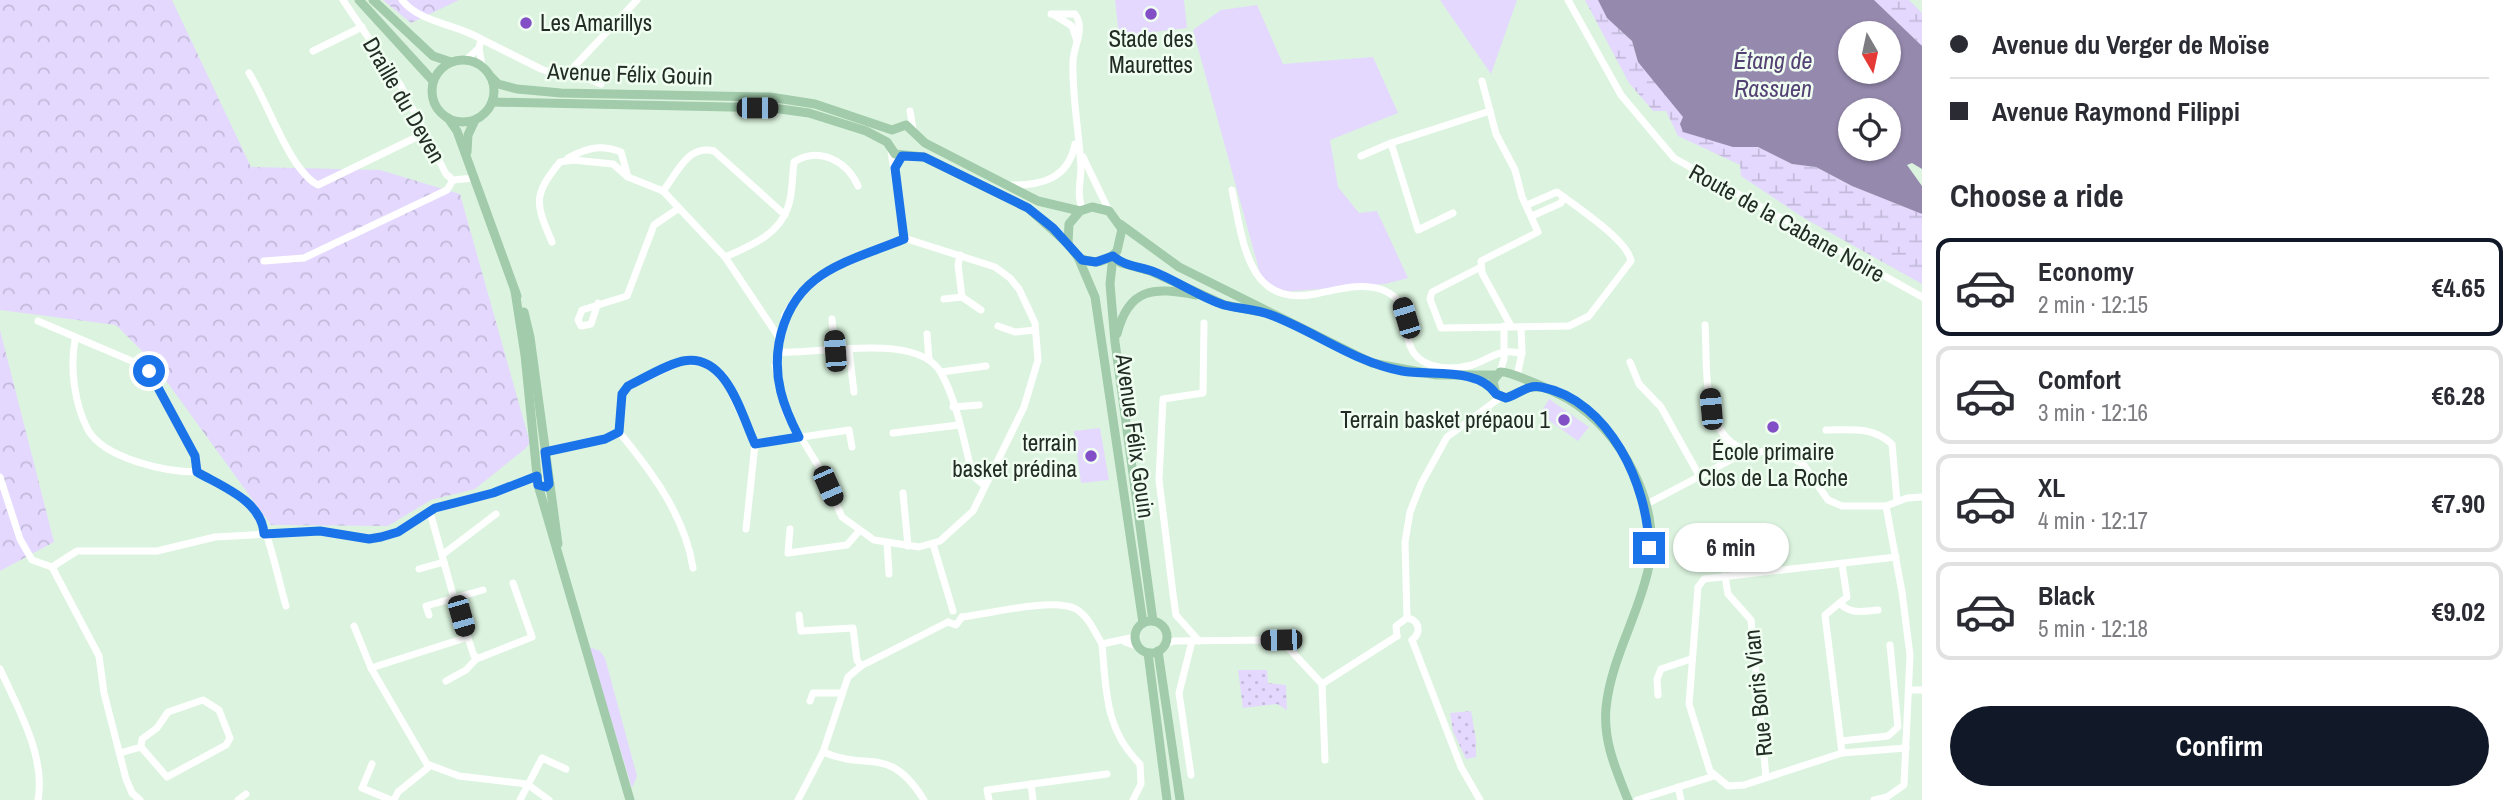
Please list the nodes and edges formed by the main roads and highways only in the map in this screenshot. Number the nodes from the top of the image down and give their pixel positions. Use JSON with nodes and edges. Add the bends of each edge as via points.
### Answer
{"nodes":[{"id":1,"x":359,"y":0,"type":"edge"},
{"id":2,"x":373,"y":0,"type":"edge"},
{"id":3,"x":451,"y":62,"type":"junction"},
{"id":4,"x":491,"y":77,"type":"junction"},
{"id":5,"x":433,"y":81,"type":"junction"},
{"id":6,"x":492,"y":102,"type":"junction"},
{"id":7,"x":448,"y":118,"type":"junction"},
{"id":8,"x":475,"y":120,"type":"junction"},
{"id":9,"x":891,"y":130,"type":"junction"},
{"id":10,"x":915,"y":132,"type":"junction"},
{"id":11,"x":887,"y":142,"type":"junction"},
{"id":12,"x":906,"y":155,"type":"junction"},
{"id":13,"x":467,"y":157,"type":"junction"},
{"id":14,"x":1081,"y":211,"type":"junction"},
{"id":15,"x":1120,"y":224,"type":"junction"},
{"id":16,"x":1069,"y":244,"type":"junction"},
{"id":17,"x":1113,"y":256,"type":"junction"},
{"id":18,"x":1078,"y":257,"type":"junction"},
{"id":19,"x":1208,"y":298,"type":"junction"},
{"id":20,"x":1270,"y":314,"type":"junction"},
{"id":21,"x":1115,"y":342,"type":"junction"},
{"id":22,"x":1498,"y":373,"type":"junction"},
{"id":23,"x":1517,"y":376,"type":"junction"},
{"id":24,"x":1469,"y":377,"type":"junction"},
{"id":25,"x":1492,"y":387,"type":"junction"},
{"id":26,"x":1540,"y":387,"type":"junction"},
{"id":27,"x":1517,"y":393,"type":"junction"},
{"id":28,"x":542,"y":452,"type":"junction"},
{"id":29,"x":538,"y":480,"type":"junction"},
{"id":30,"x":549,"y":484,"type":"junction"},
{"id":31,"x":564,"y":573,"type":"junction"},
{"id":32,"x":1148,"y":622,"type":"junction"},
{"id":33,"x":1162,"y":645,"type":"junction"},
{"id":34,"x":630,"y":800,"type":"edge"},
{"id":35,"x":1167,"y":800,"type":"edge"},
{"id":36,"x":1180,"y":800,"type":"edge"},
{"id":37,"x":1628,"y":800,"type":"edge"}],
"edges":[{"from":1,"to":5,"type":"main road"},
{"from":2,"to":3,"type":"main road","via":[[433,56]]},
{"from":3,"to":4,"type":"main road","via":[[466,60],[482,66]]},
{"from":3,"to":5,"type":"main road"},
{"from":4,"to":6,"type":"main road","via":[[495,89]]},
{"from":4,"to":9,"type":"main road","name":"Avenue Félix Gouin","via":[[508,87],[561,93],[799,100]]},
{"from":5,"to":7,"type":"main road","via":[[434,102]]},
{"from":6,"to":8,"type":"main road"},
{"from":6,"to":11,"type":"main road","name":"Avenue Félix Gouin","via":[[774,108],[809,113]]},
{"from":7,"to":8,"type":"main road"},
{"from":7,"to":13,"type":"main road"},
{"from":8,"to":13,"type":"main road","via":[[468,135]]},
{"from":9,"to":10,"type":"main road","via":[[901,125]]},
{"from":9,"to":11,"type":"main road"},
{"from":10,"to":12,"type":"main road","via":[[918,145]]},
{"from":10,"to":14,"type":"main road","via":[[925,143],[1002,184],[1038,201]]},
{"from":11,"to":12,"type":"main road","name":"Avenue Félix Gouin","via":[[891,152]]},
{"from":12,"to":16,"type":"main road","name":"Avenue Félix Gouin","via":[[924,157],[1028,208]]},
{"from":13,"to":28,"type":"main road","via":[[530,337]]},
{"from":14,"to":15,"type":"main road","via":[[1100,208]]},
{"from":14,"to":16,"type":"main road","via":[[1069,224]]},
{"from":15,"to":17,"type":"main road","name":"Avenue Félix Gouin","via":[[1122,239]]},
{"from":15,"to":20,"type":"main road","via":[[1179,267]]},
{"from":16,"to":18,"type":"main road","name":"Avenue Félix Gouin"},
{"from":17,"to":18,"type":"main road","via":[[1096,262]]},
{"from":17,"to":19,"type":"main road"},
{"from":17,"to":21,"type":"main road","name":"Avenue Félix Gouin","via":[[1110,284]]},
{"from":18,"to":32,"type":"main road","name":"Avenue Félix Gouin","via":[[1095,297],[1101,328]]},
{"from":19,"to":20,"type":"main road"},
{"from":19,"to":21,"type":"main road","via":[[1168,290],[1145,292],[1126,306]]},
{"from":20,"to":24,"type":"main road","via":[[1372,363]]},
{"from":21,"to":32,"type":"main road","name":"Avenue Félix Gouin"},
{"from":22,"to":23,"type":"main road"},
{"from":22,"to":24,"type":"main road"},
{"from":22,"to":25,"type":"main road"},
{"from":23,"to":26,"type":"main road"},
{"from":23,"to":27,"type":"main road"},
{"from":24,"to":25,"type":"main road"},
{"from":25,"to":27,"type":"main road","via":[[1501,397]]},
{"from":26,"to":27,"type":"main road"},
{"from":26,"to":37,"type":"main road","via":[[1560,394],[1597,421],[1628,461],[1645,505],[1649,563],[1609,686],[1606,710],[1611,757]]},
{"from":28,"to":29,"type":"main road"},
{"from":28,"to":30,"type":"main road"},
{"from":29,"to":30,"type":"main road","via":[[543,488]]},
{"from":29,"to":31,"type":"main road"},
{"from":30,"to":31,"type":"main road"},
{"from":31,"to":34,"type":"main road"},
{"from":32,"to":33,"type":"main road","via":[[1162,626]]},
{"from":32,"to":33,"type":"main road","via":[[1135,637],[1139,647]]},
{"from":33,"to":35,"type":"main road"},
{"from":33,"to":36,"type":"main road"}]}
